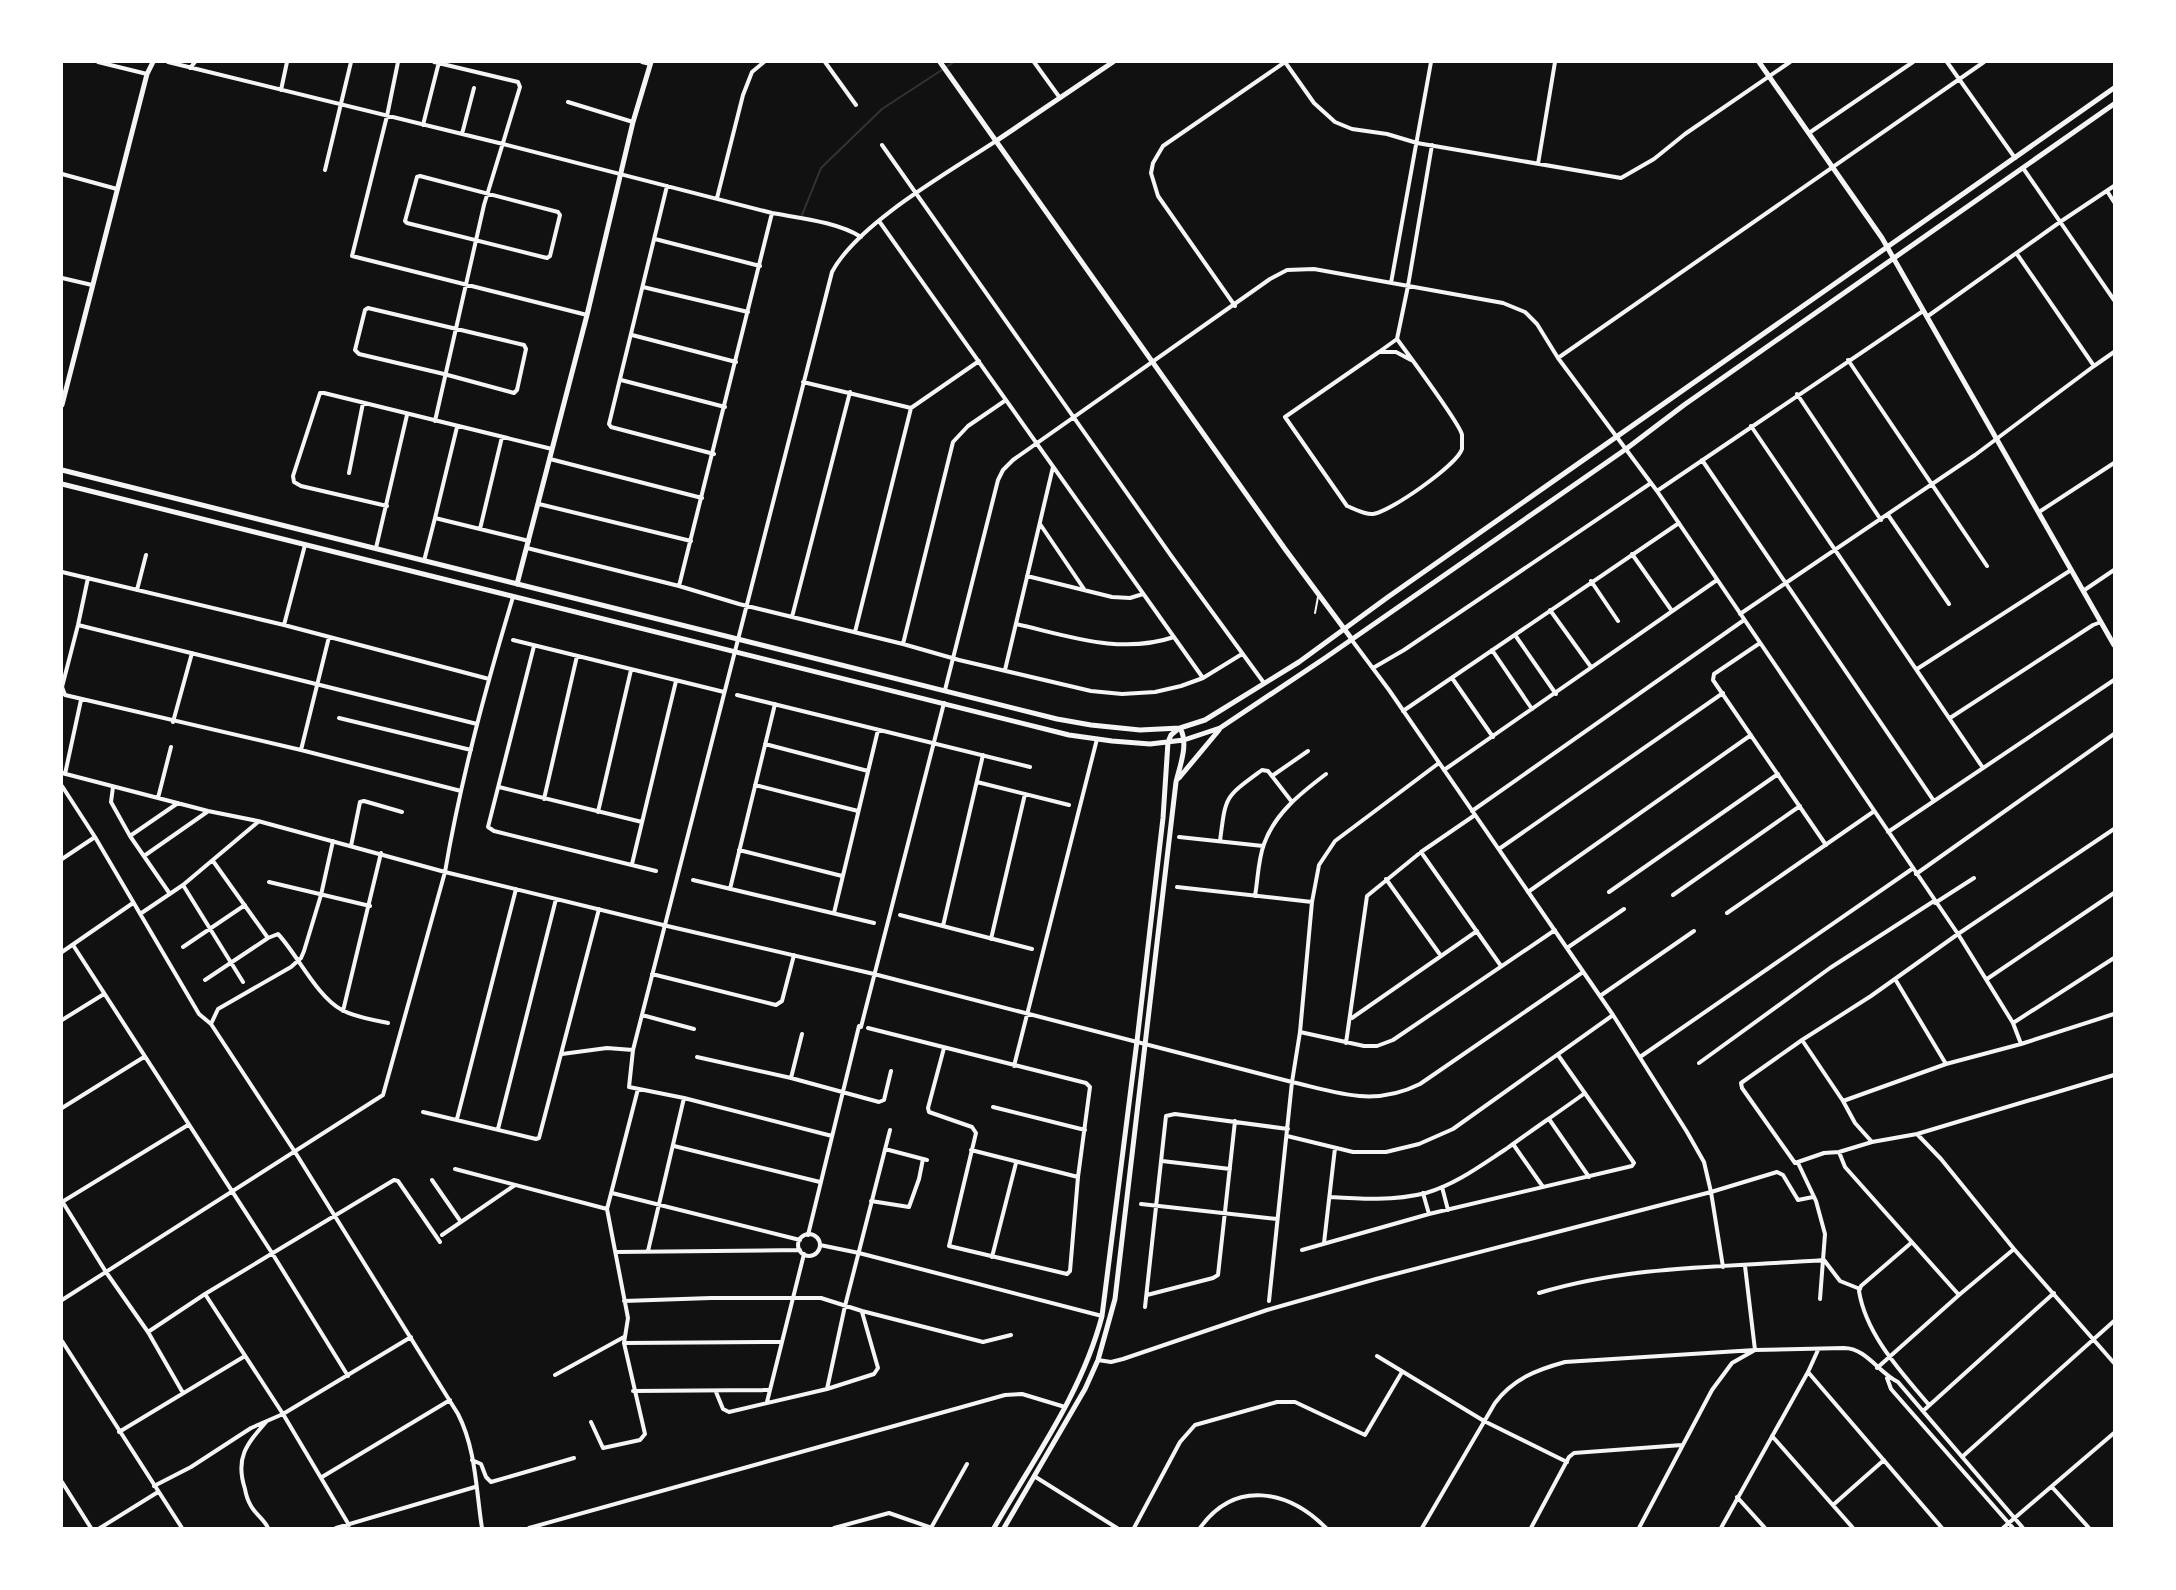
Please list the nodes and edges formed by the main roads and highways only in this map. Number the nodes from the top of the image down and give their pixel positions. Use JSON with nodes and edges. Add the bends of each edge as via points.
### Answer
{"nodes":[{"id":1,"x":153,"y":62,"type":"edge"},
{"id":2,"x":940,"y":62,"type":"edge"},
{"id":3,"x":1113,"y":62,"type":"edge"},
{"id":4,"x":1759,"y":62,"type":"edge"},
{"id":5,"x":650,"y":63,"type":"edge"},
{"id":6,"x":2115,"y":88,"type":"edge"},
{"id":7,"x":2115,"y":104,"type":"edge"},
{"id":8,"x":996,"y":141,"type":"junction"},
{"id":9,"x":1887,"y":247,"type":"junction"},
{"id":10,"x":1893,"y":258,"type":"junction"},
{"id":11,"x":62,"y":405,"type":"edge"},
{"id":12,"x":62,"y":470,"type":"edge"},
{"id":13,"x":62,"y":484,"type":"edge"},
{"id":14,"x":517,"y":584,"type":"junction"},
{"id":15,"x":1344,"y":630,"type":"junction"},
{"id":16,"x":1351,"y":638,"type":"junction"},
{"id":17,"x":2115,"y":645,"type":"edge"},
{"id":18,"x":1180,"y":728,"type":"junction"},
{"id":19,"x":1220,"y":728,"type":"junction"},
{"id":20,"x":1184,"y":740,"type":"junction"},
{"id":21,"x":1168,"y":742,"type":"junction"},
{"id":22,"x":1176,"y":782,"type":"junction"},
{"id":23,"x":994,"y":1528,"type":"edge"},
{"id":24,"x":1004,"y":1528,"type":"edge"}],
"edges":[{"from":1,"to":11,"type":"main road"},
{"from":2,"to":8,"type":"main road"},
{"from":3,"to":8,"type":"main road"},
{"from":4,"to":9,"type":"main road"},
{"from":5,"to":14,"type":"main road"},
{"from":6,"to":9,"type":"main road"},
{"from":7,"to":10,"type":"main road"},
{"from":8,"to":15,"type":"main road"},
{"from":9,"to":10,"type":"main road"},
{"from":9,"to":15,"type":"main road"},
{"from":10,"to":16,"type":"main road","via":[[1626,449]]},
{"from":10,"to":17,"type":"main road"},
{"from":12,"to":14,"type":"main road"},
{"from":13,"to":21,"type":"main road","via":[[1069,735],[1131,743]]},
{"from":14,"to":18,"type":"main road","via":[[1091,725],[1140,730]]},
{"from":15,"to":16,"type":"main road"},
{"from":15,"to":18,"type":"main road","via":[[1205,720]]},
{"from":16,"to":19,"type":"main road"},
{"from":18,"to":20,"type":"main road"},
{"from":18,"to":21,"type":"main road"},
{"from":19,"to":20,"type":"main road"},
{"from":19,"to":22,"type":"main road"},
{"from":20,"to":21,"type":"main road"},
{"from":20,"to":22,"type":"main road"},
{"from":21,"to":23,"type":"main road","via":[[1163,818],[1102,1316],[1089,1358],[1065,1407]]},
{"from":22,"to":24,"type":"main road","via":[[1115,1299],[1098,1360],[1085,1389]]}]}
